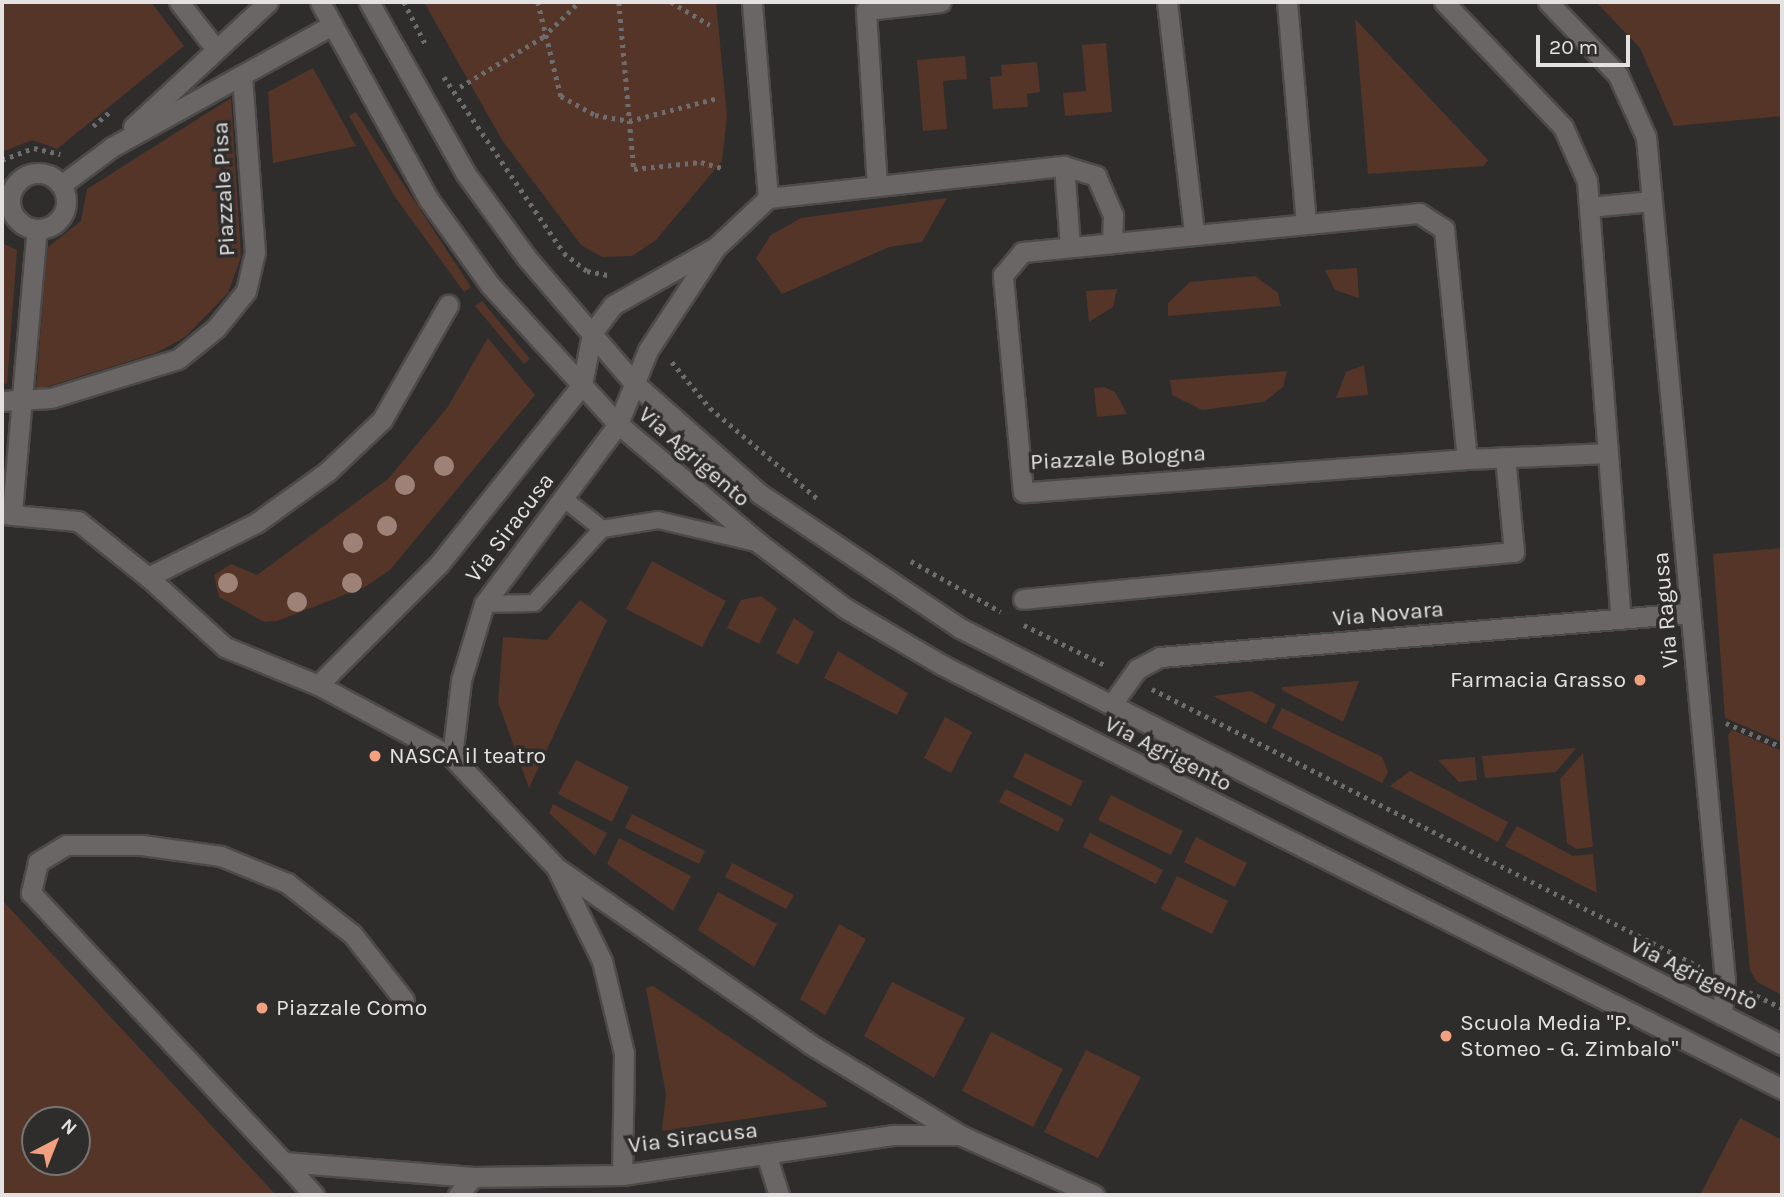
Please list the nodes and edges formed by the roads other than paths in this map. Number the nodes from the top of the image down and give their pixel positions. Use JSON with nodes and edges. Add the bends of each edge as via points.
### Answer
{"nodes":[{"id":1,"x":178,"y":2,"type":"edge"},
{"id":2,"x":268,"y":2,"type":"edge"},
{"id":3,"x":320,"y":2,"type":"edge"},
{"id":4,"x":369,"y":2,"type":"edge"},
{"id":5,"x":752,"y":2,"type":"edge"},
{"id":6,"x":940,"y":2,"type":"edge"},
{"id":7,"x":1167,"y":2,"type":"edge"},
{"id":8,"x":1287,"y":2,"type":"edge"},
{"id":9,"x":1444,"y":2,"type":"edge"},
{"id":10,"x":1548,"y":2,"type":"edge"},
{"id":11,"x":332,"y":26,"type":"junction"},
{"id":12,"x":215,"y":48,"type":"junction"},
{"id":13,"x":242,"y":75,"type":"junction"},
{"id":14,"x":112,"y":147,"type":"junction"},
{"id":15,"x":1064,"y":166,"type":"junction"},
{"id":16,"x":61,"y":185,"type":"junction"},
{"id":17,"x":877,"y":186,"type":"junction"},
{"id":18,"x":7,"y":192,"type":"edge"},
{"id":19,"x":768,"y":198,"type":"junction"},
{"id":20,"x":1653,"y":201,"type":"junction"},
{"id":21,"x":1589,"y":207,"type":"junction"},
{"id":22,"x":1306,"y":223,"type":"junction"},
{"id":23,"x":37,"y":229,"type":"junction"},
{"id":24,"x":1194,"y":232,"type":"junction"},
{"id":25,"x":1112,"y":242,"type":"junction"},
{"id":26,"x":1070,"y":246,"type":"junction"},
{"id":27,"x":716,"y":247,"type":"junction"},
{"id":28,"x":447,"y":306,"type":"dead end"},
{"id":29,"x":592,"y":333,"type":"junction"},
{"id":30,"x":634,"y":383,"type":"junction"},
{"id":31,"x":582,"y":385,"type":"junction"},
{"id":32,"x":11,"y":402,"type":"edge"},
{"id":33,"x":618,"y":424,"type":"junction"},
{"id":34,"x":1608,"y":453,"type":"junction"},
{"id":35,"x":1505,"y":457,"type":"junction"},
{"id":36,"x":1467,"y":459,"type":"junction"},
{"id":37,"x":563,"y":498,"type":"junction"},
{"id":38,"x":7,"y":513,"type":"edge"},
{"id":39,"x":602,"y":529,"type":"junction"},
{"id":40,"x":760,"y":544,"type":"junction"},
{"id":41,"x":148,"y":577,"type":"junction"},
{"id":42,"x":1023,"y":599,"type":"dead end"},
{"id":43,"x":484,"y":604,"type":"junction"},
{"id":44,"x":1690,"y":613,"type":"junction"},
{"id":45,"x":1622,"y":619,"type":"junction"},
{"id":46,"x":318,"y":685,"type":"junction"},
{"id":47,"x":1112,"y":705,"type":"junction"},
{"id":48,"x":452,"y":757,"type":"junction"},
{"id":49,"x":557,"y":868,"type":"junction"},
{"id":50,"x":404,"y":1000,"type":"dead end"},
{"id":51,"x":1722,"y":1015,"type":"junction"},
{"id":52,"x":1782,"y":1045,"type":"edge"},
{"id":53,"x":1782,"y":1089,"type":"edge"},
{"id":54,"x":960,"y":1135,"type":"junction"},
{"id":55,"x":766,"y":1154,"type":"junction"},
{"id":56,"x":284,"y":1162,"type":"junction"},
{"id":57,"x":622,"y":1175,"type":"junction"},
{"id":58,"x":473,"y":1177,"type":"junction"},
{"id":59,"x":314,"y":1195,"type":"edge"},
{"id":60,"x":457,"y":1195,"type":"edge"},
{"id":61,"x":779,"y":1195,"type":"edge"},
{"id":62,"x":1094,"y":1195,"type":"edge"}],
"edges":[{"from":1,"to":12,"type":"street"},
{"from":2,"to":12,"type":"street","name":"Piazzale Pisa"},
{"from":3,"to":11,"type":"street","name":"Via Agrigento"},
{"from":4,"to":29,"type":"street","name":"Via Agrigento","via":[[466,174]]},
{"from":5,"to":19,"type":"street"},
{"from":6,"to":17,"type":"street","via":[[866,10]]},
{"from":7,"to":24,"type":"street"},
{"from":8,"to":22,"type":"street"},
{"from":9,"to":21,"type":"street","name":"Via Ragusa","via":[[1563,127],[1587,181]]},
{"from":10,"to":20,"type":"street","name":"Via Ragusa","via":[[1618,75],[1646,137]]},
{"from":11,"to":13,"type":"street","name":"Piazzale Pisa"},
{"from":11,"to":31,"type":"street","name":"Via Agrigento","via":[[429,200],[490,285]]},
{"from":12,"to":14,"type":"street","name":"Piazzale Pisa"},
{"from":13,"to":14,"type":"street","name":"Piazzale Pisa"},
{"from":13,"to":32,"type":"street","name":"Piazzale Pisa","via":[[256,253],[246,291],[216,328],[178,359]]},
{"from":14,"to":16,"type":"street","name":"Piazzale Pisa"},
{"from":15,"to":17,"type":"street"},
{"from":15,"to":25,"type":"street","via":[[1096,176],[1113,215]]},
{"from":15,"to":26,"type":"street"},
{"from":16,"to":18,"type":"street","via":[[38,173],[21,179]]},
{"from":16,"to":23,"type":"street","via":[[65,210],[54,225]]},
{"from":17,"to":19,"type":"street"},
{"from":18,"to":23,"type":"street","via":[[15,217]]},
{"from":19,"to":27,"type":"street"},
{"from":20,"to":21,"type":"street"},
{"from":20,"to":44,"type":"street","name":"Via Ragusa"},
{"from":21,"to":34,"type":"street","name":"Via Ragusa"},
{"from":22,"to":24,"type":"street","name":"Piazzale Bologna"},
{"from":22,"to":36,"type":"street","name":"Piazzale Bologna","via":[[1419,213],[1444,229]]},
{"from":23,"to":32,"type":"street"},
{"from":24,"to":25,"type":"street","name":"Piazzale Bologna"},
{"from":25,"to":26,"type":"street","name":"Piazzale Bologna"},
{"from":26,"to":36,"type":"street","name":"Piazzale Bologna","via":[[1022,252],[1003,275],[1023,492]]},
{"from":27,"to":29,"type":"street","via":[[612,305]]},
{"from":27,"to":30,"type":"street","name":"Via Siracusa","via":[[648,350]]},
{"from":28,"to":41,"type":"street","via":[[382,420],[328,471],[256,523]]},
{"from":29,"to":30,"type":"street","name":"Via Agrigento"},
{"from":29,"to":31,"type":"street"},
{"from":30,"to":33,"type":"street","name":"Via Siracusa"},
{"from":30,"to":47,"type":"street","name":"Via Agrigento","via":[[760,494],[870,572],[960,628]]},
{"from":31,"to":33,"type":"street","name":"Via Agrigento"},
{"from":31,"to":46,"type":"street","name":"Via Siracusa","via":[[439,564]]},
{"from":32,"to":38,"type":"street"},
{"from":33,"to":37,"type":"street","name":"Via Siracusa"},
{"from":33,"to":40,"type":"street","name":"Via Agrigento"},
{"from":34,"to":35,"type":"street","name":"Piazzale Bologna"},
{"from":34,"to":45,"type":"street","name":"Via Ragusa"},
{"from":35,"to":36,"type":"street","name":"Piazzale Bologna"},
{"from":35,"to":42,"type":"street","via":[[1514,552]]},
{"from":37,"to":39,"type":"lane"},
{"from":37,"to":43,"type":"street","name":"Via Siracusa"},
{"from":38,"to":41,"type":"street","name":"Via Siracusa","via":[[78,521]]},
{"from":39,"to":40,"type":"lane","via":[[659,520]]},
{"from":39,"to":43,"type":"lane","via":[[534,603]]},
{"from":40,"to":53,"type":"street","name":"Via Agrigento","via":[[845,608],[942,665]]},
{"from":41,"to":46,"type":"street","name":"Via Siracusa","via":[[225,647]]},
{"from":43,"to":48,"type":"street","name":"Via Siracusa","via":[[461,680]]},
{"from":44,"to":45,"type":"street","name":"Via Novara"},
{"from":44,"to":51,"type":"street","name":"Via Ragusa","via":[[1725,980]]},
{"from":45,"to":47,"type":"street","name":"Via Novara","via":[[1160,657],[1129,677]]},
{"from":46,"to":48,"type":"street","name":"Via Siracusa"},
{"from":47,"to":51,"type":"street","name":"Via Agrigento"},
{"from":48,"to":49,"type":"street","name":"Via Siracusa"},
{"from":49,"to":54,"type":"street","name":"Via Siracusa","via":[[810,1044]]},
{"from":49,"to":57,"type":"street","name":"Via Siracusa","via":[[602,961],[624,1053]]},
{"from":50,"to":56,"type":"street","via":[[352,934],[287,883],[221,856],[142,845],[66,845],[38,862],[31,893]]},
{"from":51,"to":52,"type":"street","name":"Via Agrigento"},
{"from":54,"to":55,"type":"street","name":"Via Siracusa","via":[[894,1135]]},
{"from":54,"to":62,"type":"street","name":"Via Siracusa"},
{"from":55,"to":57,"type":"street","name":"Via Siracusa"},
{"from":55,"to":61,"type":"street"},
{"from":56,"to":58,"type":"street"},
{"from":56,"to":59,"type":"street"},
{"from":57,"to":58,"type":"street"},
{"from":58,"to":60,"type":"street"}]}
